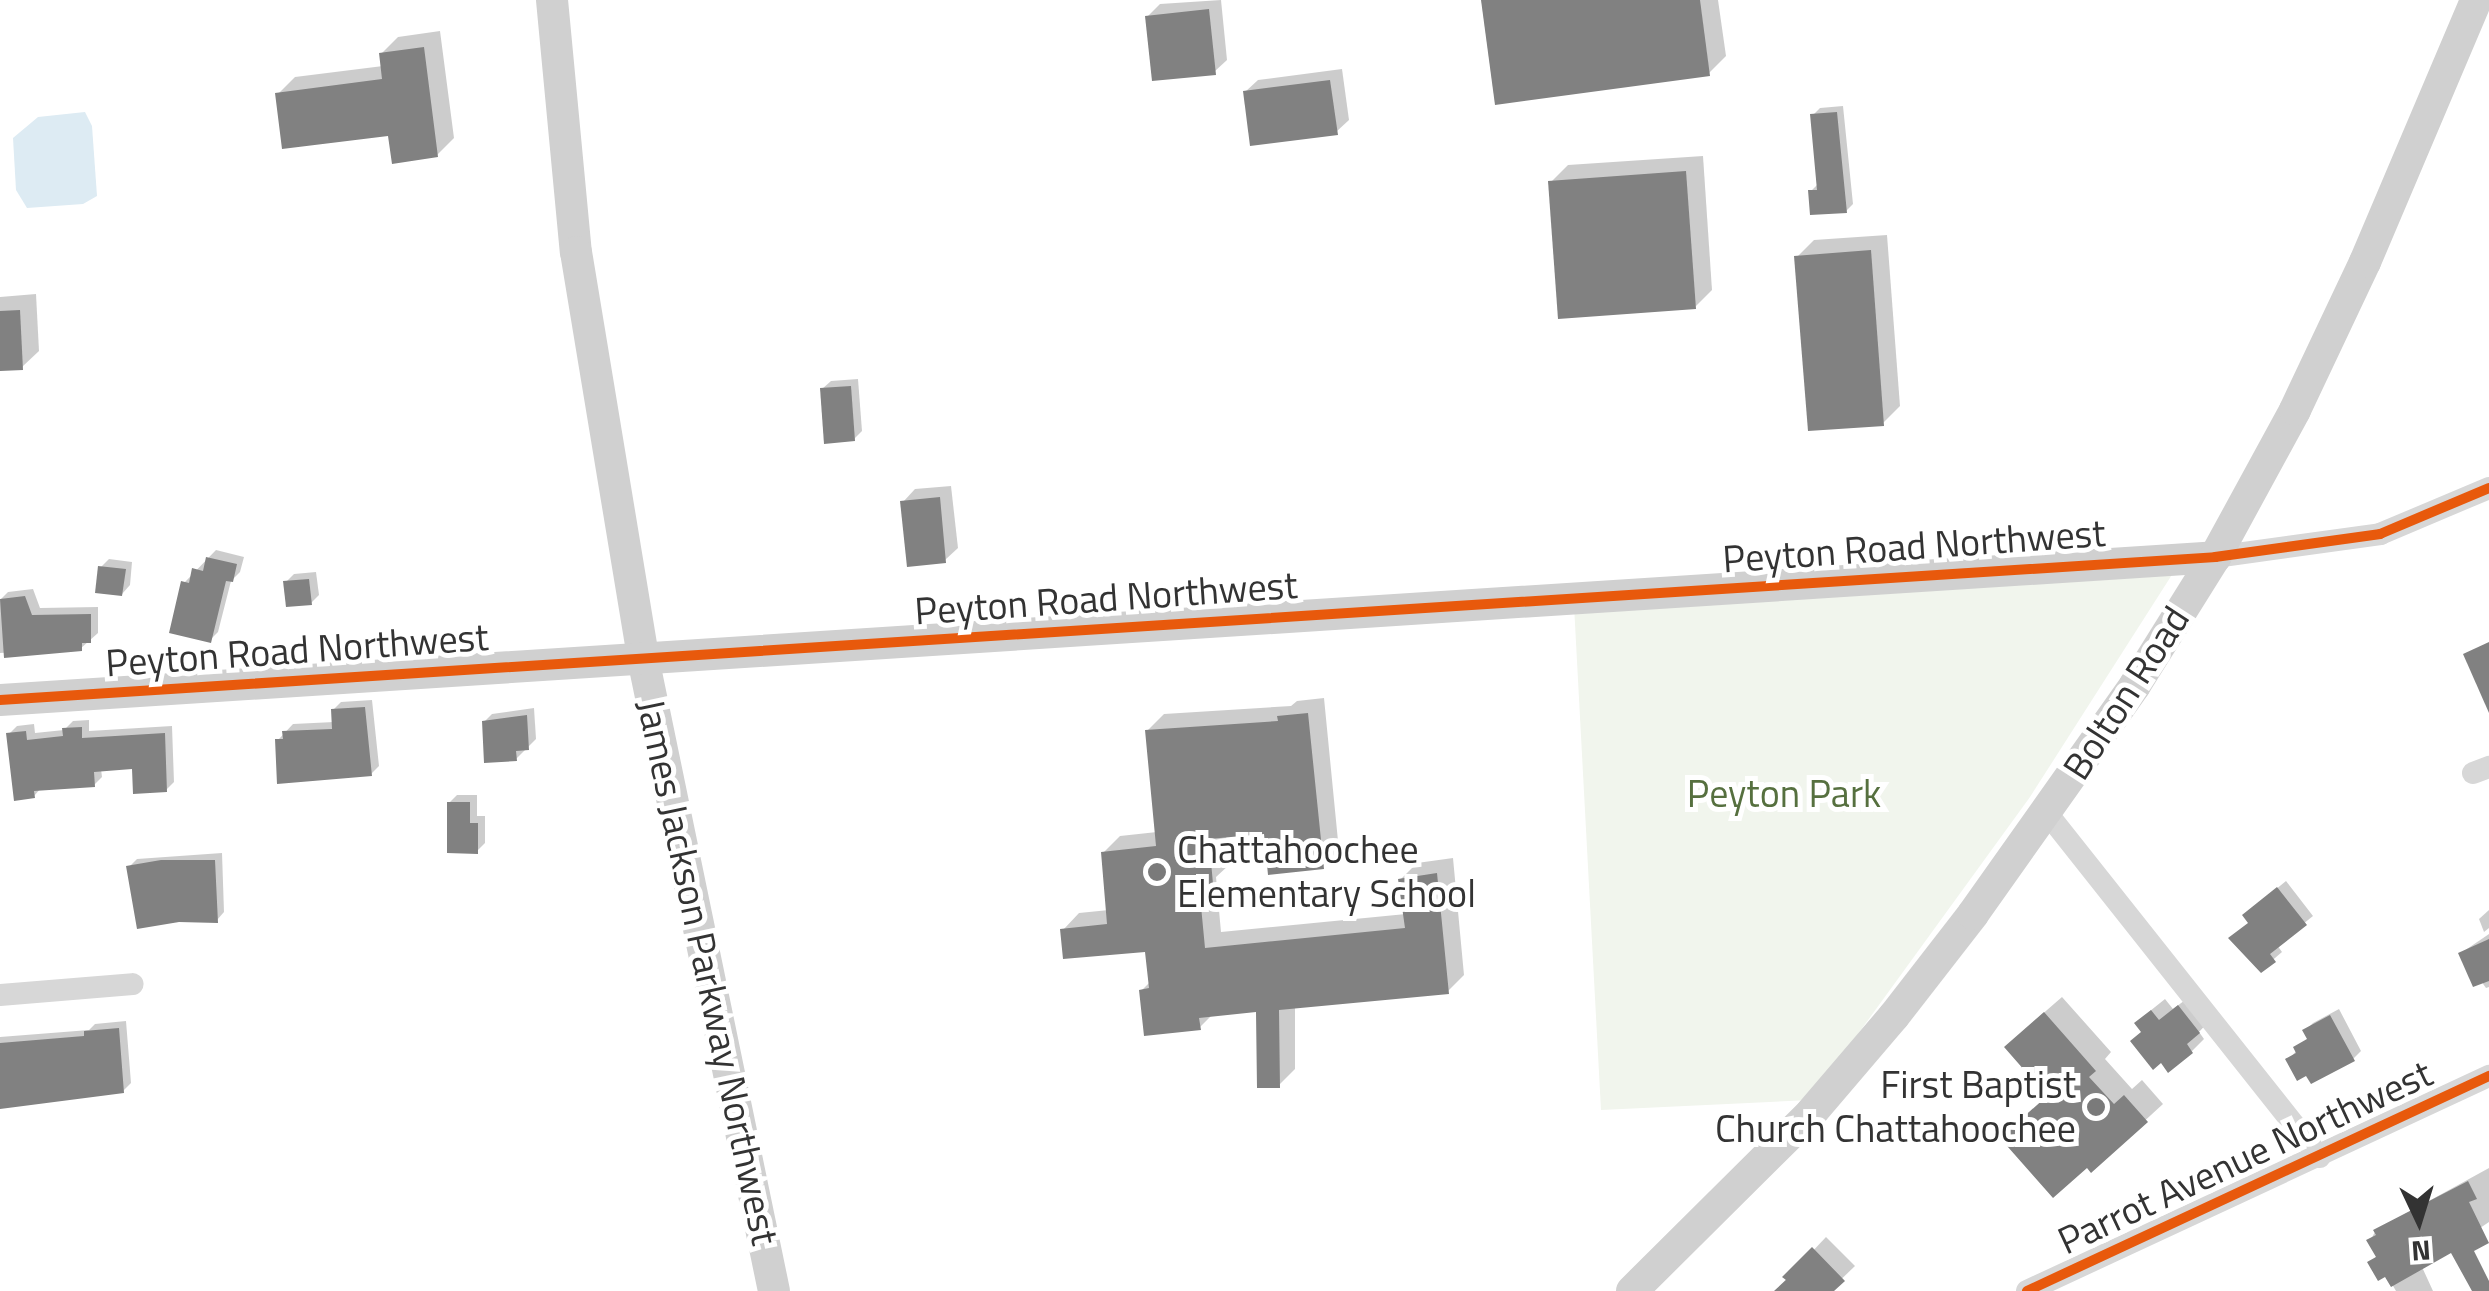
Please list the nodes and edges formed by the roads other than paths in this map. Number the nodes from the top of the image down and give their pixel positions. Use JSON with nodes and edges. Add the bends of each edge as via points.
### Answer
{"nodes":[{"id":1,"x":552,"y":0,"type":"edge"},
{"id":2,"x":2476,"y":0,"type":"edge"},
{"id":3,"x":2489,"y":488,"type":"edge"},
{"id":4,"x":2215,"y":556,"type":"junction"},
{"id":5,"x":642,"y":658,"type":"junction"},
{"id":6,"x":0,"y":700,"type":"edge"},
{"id":7,"x":2046,"y":813,"type":"junction"},
{"id":8,"x":133,"y":984,"type":"dead end"},
{"id":9,"x":0,"y":995,"type":"edge"},
{"id":10,"x":2489,"y":1076,"type":"edge"},
{"id":11,"x":2320,"y":1157,"type":"junction"},
{"id":12,"x":774,"y":1291,"type":"edge"},
{"id":13,"x":1632,"y":1291,"type":"edge"},
{"id":14,"x":2027,"y":1291,"type":"edge"}],
"edges":[{"from":1,"to":5,"type":"main road","name":"James Jackson Parkway Northwest","via":[[576,252]]},
{"from":2,"to":4,"type":"main road","name":"Bolton Road","via":[[2365,262]]},
{"from":3,"to":4,"type":"street","via":[[2380,534]]},
{"from":4,"to":5,"type":"main road","name":"Peyton Road Northwest"},
{"from":4,"to":7,"type":"main road","name":"Bolton Road"},
{"from":5,"to":6,"type":"main road","name":"Peyton Road Northwest"},
{"from":5,"to":12,"type":"main road","name":"James Jackson Parkway Northwest"},
{"from":7,"to":11,"type":"street"},
{"from":7,"to":13,"type":"main road","name":"Bolton Road","via":[[1894,1016],[1812,1112]]},
{"from":8,"to":9,"type":"street"},
{"from":10,"to":11,"type":"street","name":"Parrot Avenue Northwest"},
{"from":11,"to":14,"type":"street","name":"Parrot Avenue Northwest"}]}
